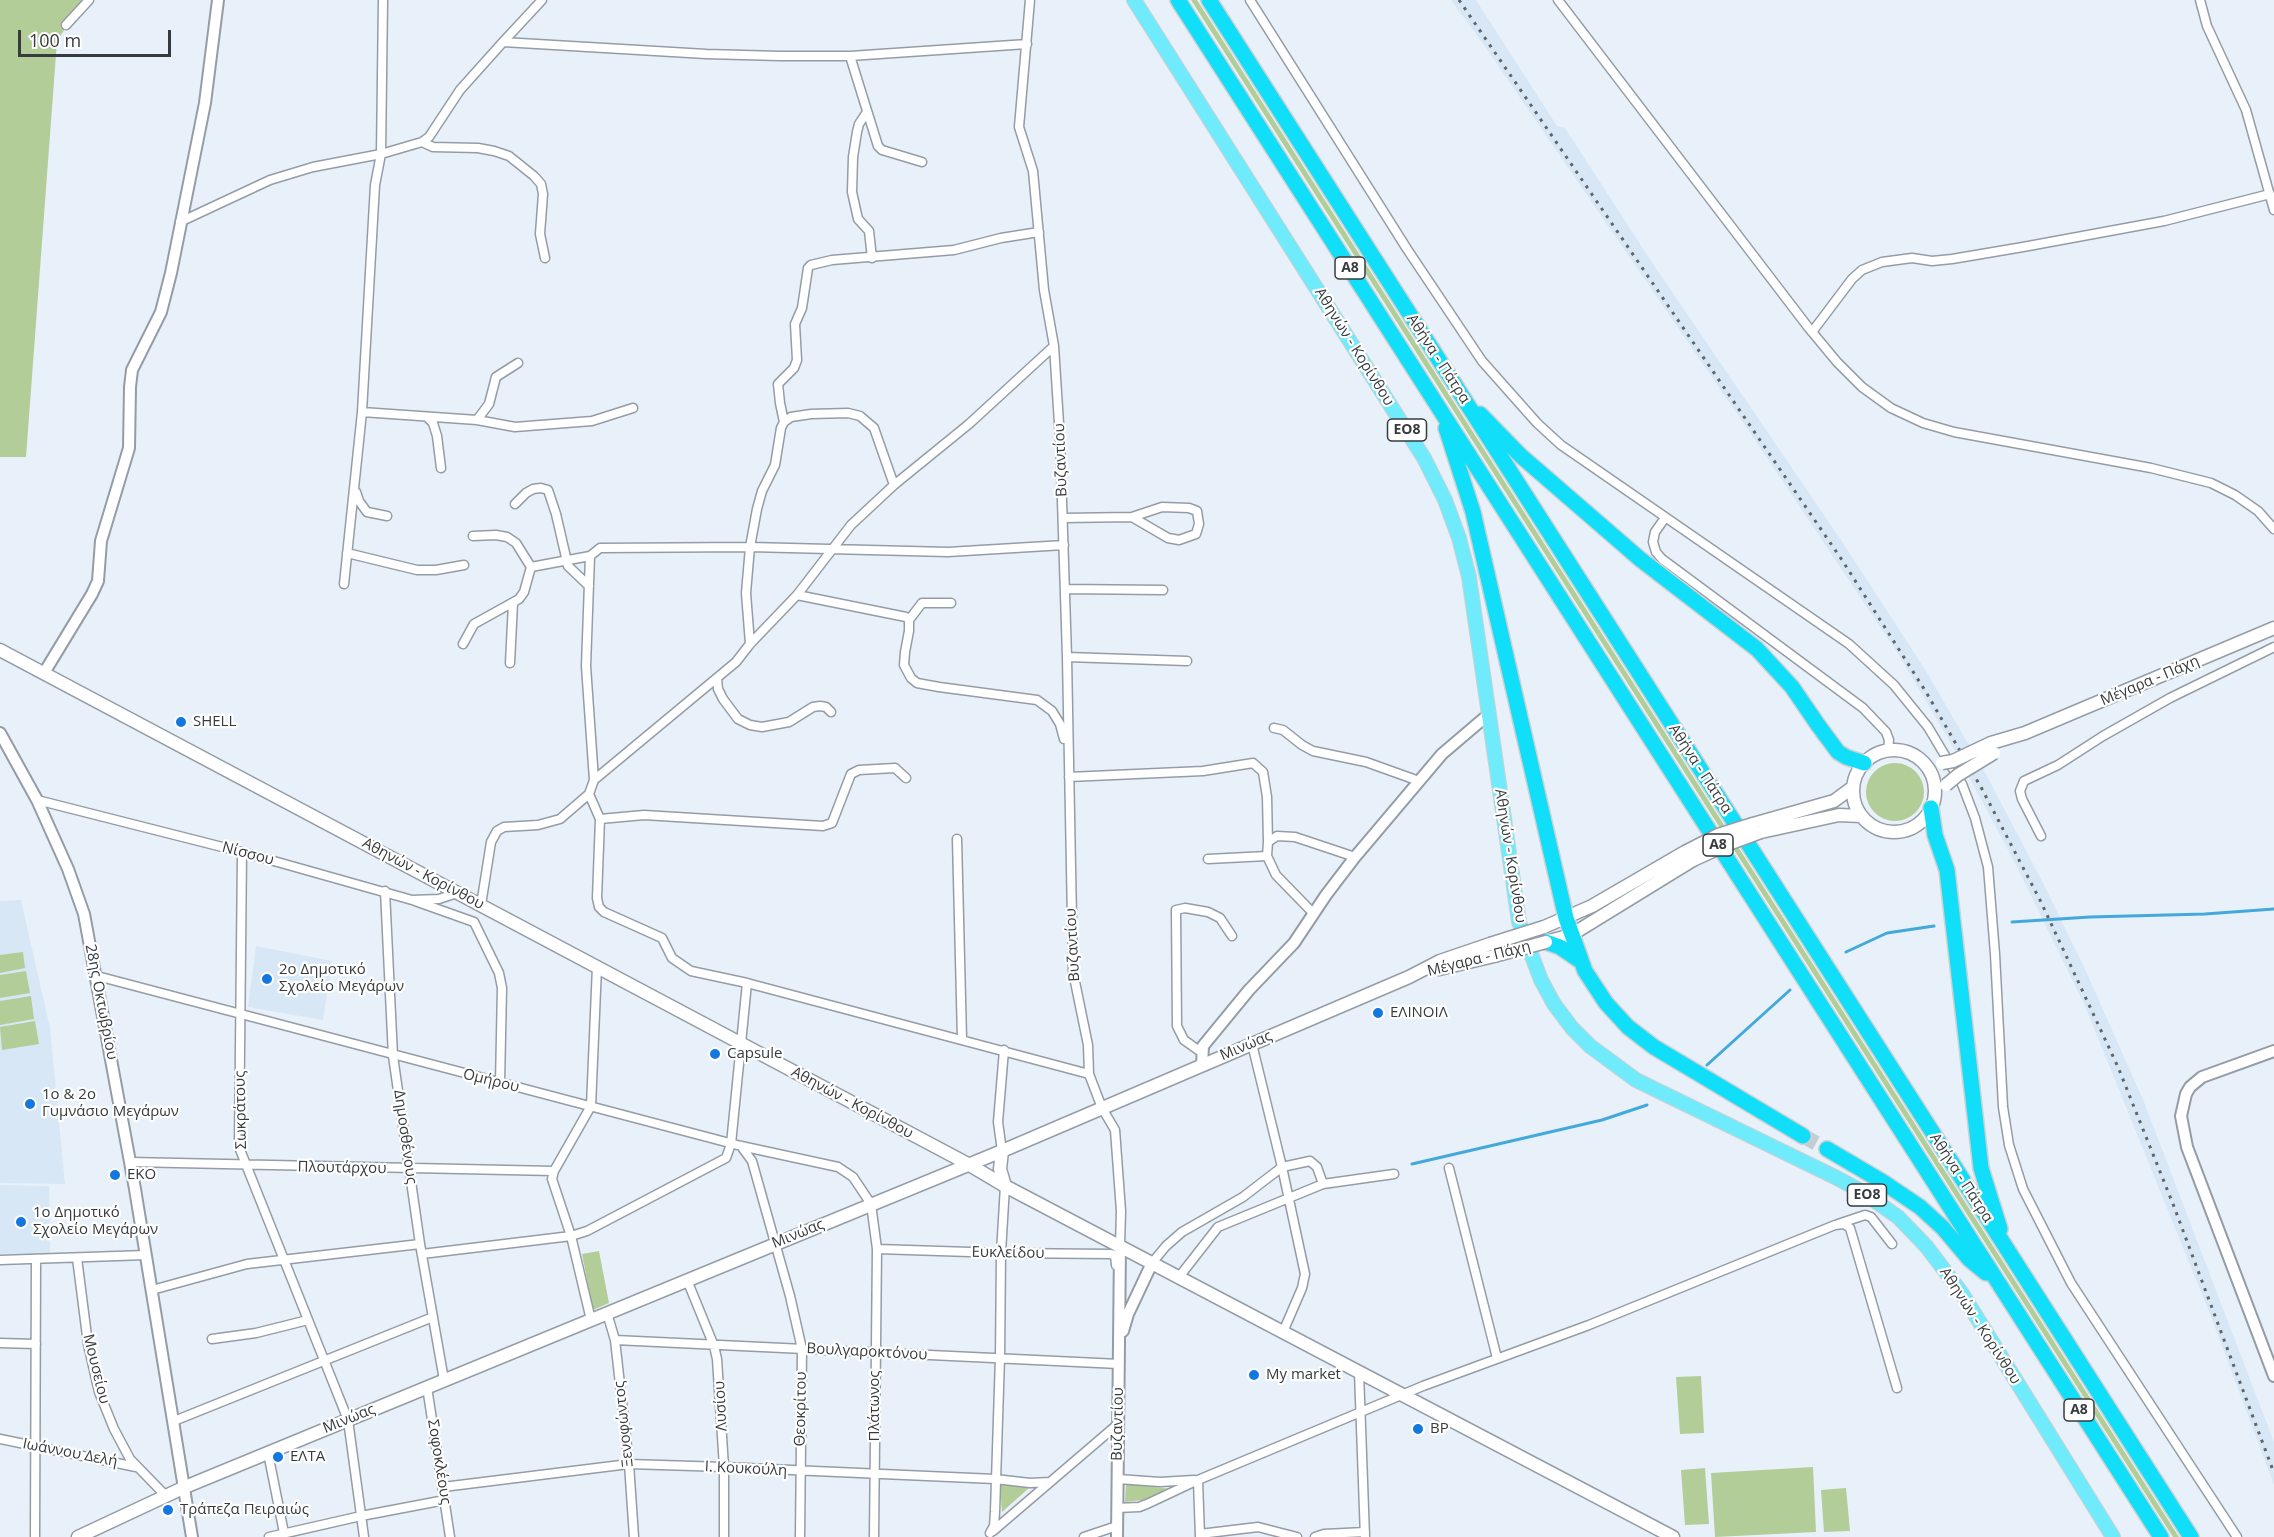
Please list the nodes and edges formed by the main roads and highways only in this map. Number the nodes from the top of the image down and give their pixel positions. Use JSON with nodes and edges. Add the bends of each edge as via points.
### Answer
{"nodes":[{"id":1,"x":1134,"y":0,"type":"edge"},
{"id":2,"x":1178,"y":0,"type":"edge"},
{"id":3,"x":1209,"y":0,"type":"edge"},
{"id":4,"x":1466,"y":403,"type":"junction"},
{"id":5,"x":1439,"y":408,"type":"junction"},
{"id":6,"x":2274,"y":628,"type":"edge"},
{"id":7,"x":2,"y":656,"type":"edge"},
{"id":8,"x":1992,"y":748,"type":"junction"},
{"id":9,"x":1864,"y":763,"type":"junction"},
{"id":10,"x":1924,"y":764,"type":"junction"},
{"id":11,"x":1853,"y":787,"type":"junction"},
{"id":12,"x":1932,"y":805,"type":"junction"},
{"id":13,"x":1861,"y":816,"type":"junction"},
{"id":14,"x":1757,"y":828,"type":"junction"},
{"id":15,"x":1689,"y":856,"type":"junction"},
{"id":16,"x":1566,"y":918,"type":"junction"},
{"id":17,"x":1571,"y":935,"type":"junction"},
{"id":18,"x":1546,"y":942,"type":"junction"},
{"id":19,"x":1492,"y":950,"type":"junction"},
{"id":20,"x":1580,"y":960,"type":"junction"},
{"id":21,"x":1409,"y":977,"type":"joint"},
{"id":22,"x":1803,"y":1136,"type":"tunnel mouth"},
{"id":23,"x":1827,"y":1149,"type":"tunnel mouth"},
{"id":24,"x":1002,"y":1151,"type":"junction"},
{"id":25,"x":968,"y":1164,"type":"junction"},
{"id":26,"x":1005,"y":1186,"type":"junction"},
{"id":27,"x":2008,"y":1251,"type":"junction"},
{"id":28,"x":1998,"y":1282,"type":"junction"},
{"id":29,"x":78,"y":1537,"type":"edge"},
{"id":30,"x":1673,"y":1537,"type":"edge"},
{"id":31,"x":2113,"y":1537,"type":"edge"},
{"id":32,"x":2160,"y":1537,"type":"edge"},
{"id":33,"x":2191,"y":1537,"type":"edge"}],
"edges":[{"from":1,"to":31,"type":"main road","name":"Αθηνών - Κορίνθου","number":"ΕΟ8","via":[[1424,458],[1445,500],[1468,577],[1519,922],[1554,1004],[1590,1046],[1636,1080],[1837,1178],[1898,1217],[1952,1278]]},
{"from":2,"to":5,"type":"highway","name":"Αθήνα - Πάτρα","number":"Α8"},
{"from":3,"to":4,"type":"highway","name":"Αθήνα - Πάτρα","number":"Α8"},
{"from":4,"to":9,"type":"highway","via":[[1640,559],[1757,649],[1792,687],[1839,752]]},
{"from":4,"to":27,"type":"highway","name":"Αθήνα - Πάτρα","number":"Α8"},
{"from":5,"to":16,"type":"highway","via":[[1473,512]]},
{"from":5,"to":28,"type":"highway","name":"Αθήνα - Πάτρα","number":"Α8"},
{"from":6,"to":8,"type":"main road","name":"Μέγαρα - Πάχη"},
{"from":7,"to":25,"type":"main road","name":"Αθηνών - Κορίνθου","via":[[44,673]]},
{"from":8,"to":10,"type":"main road","name":"Μέγαρα - Πάχη","bridge":true,"via":[[1953,761]]},
{"from":8,"to":12,"type":"main road","name":"Μέγαρα - Πάχη","bridge":true,"via":[[1946,785]]},
{"from":9,"to":10,"type":"main road","via":[[1888,751],[1906,752]]},
{"from":9,"to":11,"type":"main road"},
{"from":10,"to":12,"type":"main road","via":[[1935,788]]},
{"from":11,"to":13,"type":"main road"},
{"from":11,"to":14,"type":"main road","name":"Μέγαρα - Πάχη","via":[[1834,801]]},
{"from":12,"to":13,"type":"main road","via":[[1924,818],[1904,831],[1880,830]]},
{"from":12,"to":27,"type":"highway","via":[[1935,835],[1947,870],[1981,1168]]},
{"from":13,"to":14,"type":"main road","name":"Μέγαρα - Πάχη","via":[[1839,815]]},
{"from":14,"to":15,"type":"main road","name":"Μέγαρα - Πάχη","bridge":true,"via":[[1726,845]]},
{"from":15,"to":16,"type":"main road","name":"Μέγαρα - Πάχη"},
{"from":15,"to":17,"type":"main road","name":"Μέγαρα - Πάχη"},
{"from":16,"to":17,"type":"highway"},
{"from":16,"to":19,"type":"main road","name":"Μέγαρα - Πάχη","bridge":true},
{"from":17,"to":18,"type":"main road","name":"Μέγαρα - Πάχη"},
{"from":17,"to":20,"type":"highway"},
{"from":18,"to":19,"type":"main road","name":"Μέγαρα - Πάχη","bridge":true},
{"from":18,"to":20,"type":"highway"},
{"from":19,"to":21,"type":"main road","name":"Μέγαρα - Πάχη","via":[[1440,961]]},
{"from":20,"to":22,"type":"highway","via":[[1606,1003],[1654,1047]]},
{"from":21,"to":24,"type":"main road","name":"Μινώας"},
{"from":23,"to":28,"type":"highway","via":[[1920,1207],[1969,1259]]},
{"from":24,"to":25,"type":"main road","name":"Μινώας"},
{"from":24,"to":26,"type":"main road","via":[[1000,1169]]},
{"from":25,"to":26,"type":"main road","name":"Αθηνών - Κορίνθου"},
{"from":25,"to":29,"type":"main road","name":"Μινώας","via":[[185,1487]]},
{"from":26,"to":30,"type":"main road","name":"Αθηνών - Κορίνθου"},
{"from":27,"to":33,"type":"highway","name":"Αθήνα - Πάτρα","number":"Α8"},
{"from":28,"to":32,"type":"highway","name":"Αθήνα - Πάτρα","number":"Α8"}]}
